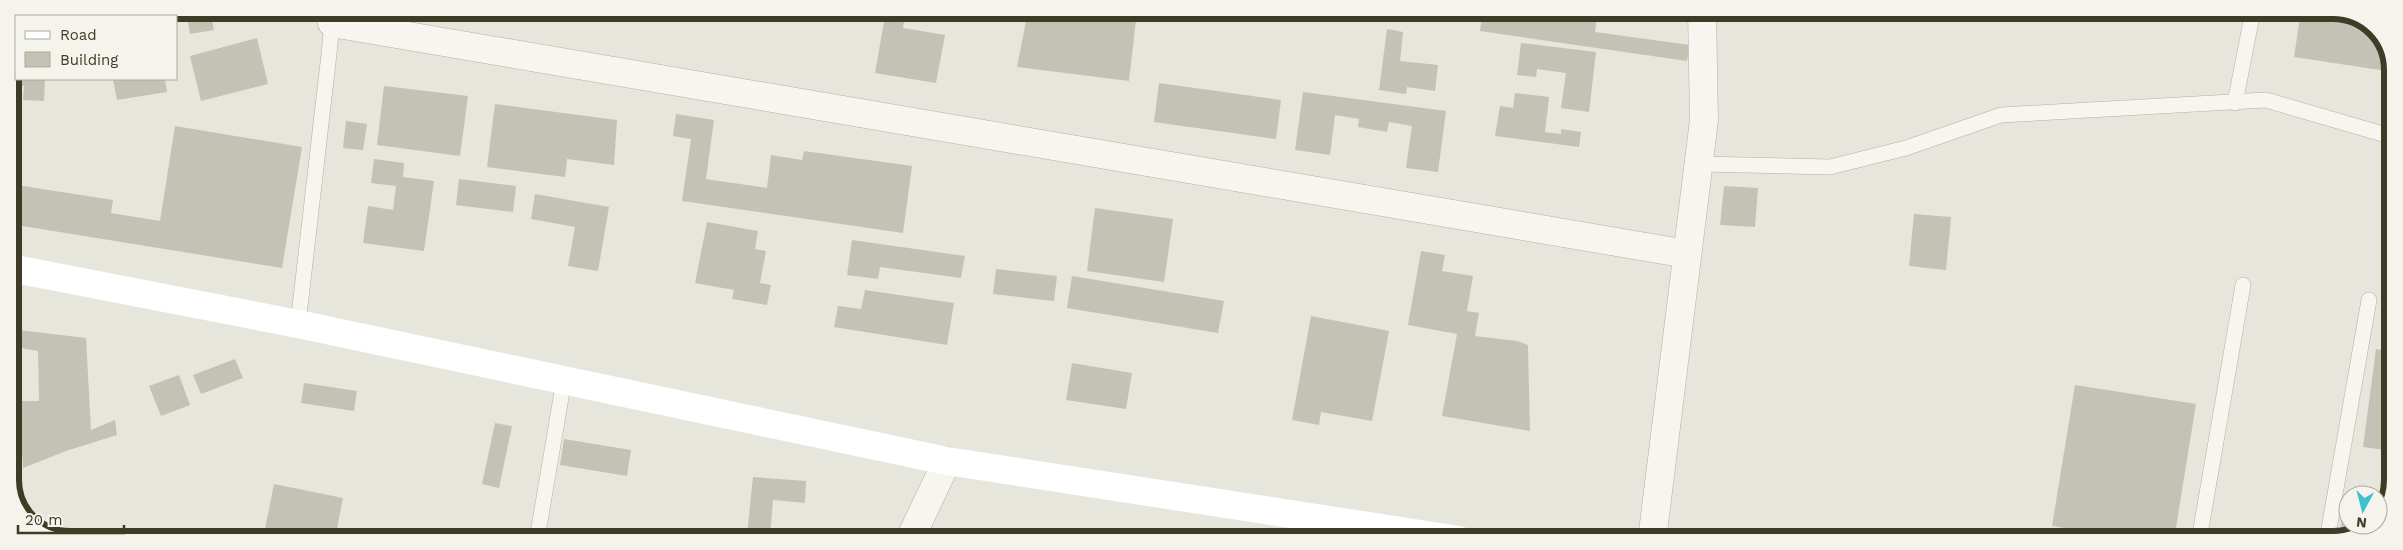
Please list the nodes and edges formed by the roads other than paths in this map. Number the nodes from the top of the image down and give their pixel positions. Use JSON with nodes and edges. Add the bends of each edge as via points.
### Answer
{"nodes":[{"id":1,"x":330,"y":19,"type":"edge"},
{"id":2,"x":347,"y":19,"type":"edge"},
{"id":3,"x":1702,"y":19,"type":"edge"},
{"id":4,"x":2251,"y":19,"type":"edge"},
{"id":5,"x":2235,"y":102,"type":"junction"},
{"id":6,"x":2384,"y":134,"type":"edge"},
{"id":7,"x":1698,"y":164,"type":"junction"},
{"id":8,"x":1687,"y":254,"type":"junction"},
{"id":9,"x":19,"y":270,"type":"edge"},
{"id":10,"x":2243,"y":285,"type":"dead end"},
{"id":11,"x":2369,"y":300,"type":"dead end"},
{"id":12,"x":298,"y":324,"type":"junction"},
{"id":13,"x":564,"y":380,"type":"junction"},
{"id":14,"x":947,"y":461,"type":"junction"},
{"id":15,"x":538,"y":531,"type":"edge"},
{"id":16,"x":914,"y":531,"type":"edge"},
{"id":17,"x":1401,"y":531,"type":"edge"},
{"id":18,"x":1653,"y":531,"type":"edge"},
{"id":19,"x":2201,"y":531,"type":"edge"},
{"id":20,"x":2329,"y":531,"type":"edge"}],
"edges":[{"from":1,"to":12,"type":"lane"},
{"from":2,"to":8,"type":"street"},
{"from":3,"to":7,"type":"street","via":[[1704,120]]},
{"from":4,"to":5,"type":"lane"},
{"from":5,"to":6,"type":"lane","via":[[2266,100]]},
{"from":5,"to":7,"type":"lane","via":[[2001,115],[1906,148],[1830,168]]},
{"from":7,"to":8,"type":"street"},
{"from":8,"to":18,"type":"street"},
{"from":9,"to":12,"type":"street"},
{"from":10,"to":19,"type":"lane"},
{"from":11,"to":20,"type":"lane"},
{"from":12,"to":13,"type":"street"},
{"from":13,"to":14,"type":"street"},
{"from":13,"to":15,"type":"lane"},
{"from":14,"to":16,"type":"street"},
{"from":14,"to":17,"type":"street"}]}
